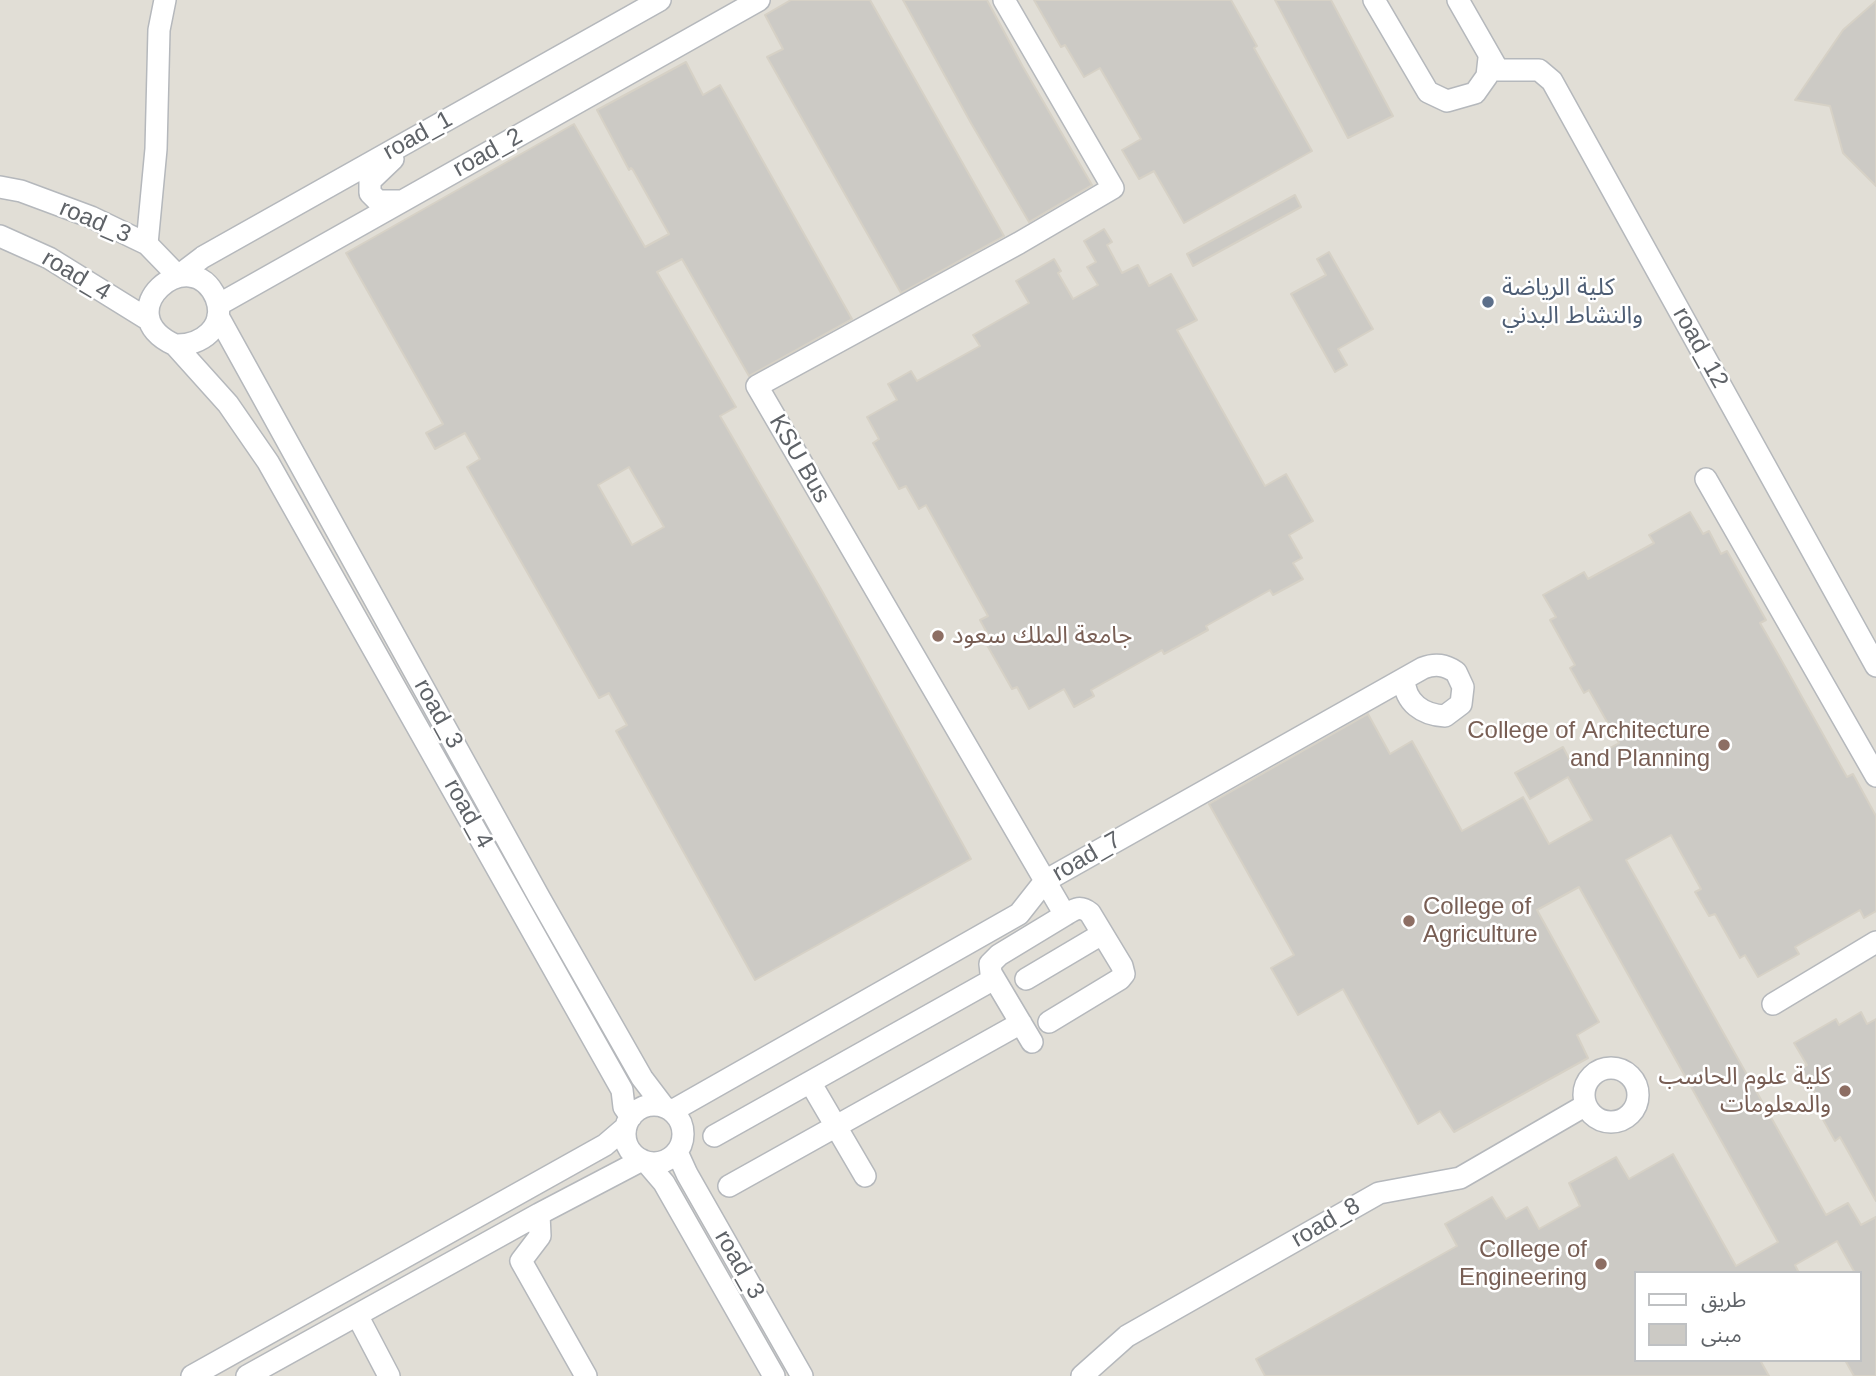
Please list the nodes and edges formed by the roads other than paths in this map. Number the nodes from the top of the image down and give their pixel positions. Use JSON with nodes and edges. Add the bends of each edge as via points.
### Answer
{"nodes":[{"id":1,"x":164,"y":0,"type":"edge"},
{"id":2,"x":660,"y":0,"type":"edge"},
{"id":3,"x":759,"y":0,"type":"edge"},
{"id":4,"x":1004,"y":0,"type":"edge"},
{"id":5,"x":1374,"y":0,"type":"edge"},
{"id":6,"x":1458,"y":0,"type":"edge"},
{"id":7,"x":1493,"y":64,"type":"junction"},
{"id":8,"x":418,"y":136,"type":"junction"},
{"id":9,"x":0,"y":187,"type":"edge"},
{"id":10,"x":402,"y":201,"type":"junction"},
{"id":11,"x":0,"y":236,"type":"edge"},
{"id":12,"x":147,"y":244,"type":"junction"},
{"id":13,"x":178,"y":276,"type":"junction"},
{"id":14,"x":218,"y":311,"type":"junction"},
{"id":15,"x":149,"y":320,"type":"junction"},
{"id":16,"x":175,"y":345,"type":"junction"},
{"id":17,"x":1706,"y":480,"type":"dead end"},
{"id":18,"x":1876,"y":666,"type":"edge"},
{"id":19,"x":1404,"y":679,"type":"dead end"},
{"id":20,"x":1876,"y":776,"type":"edge"},
{"id":21,"x":1045,"y":881,"type":"junction"},
{"id":22,"x":1065,"y":915,"type":"junction"},
{"id":23,"x":1102,"y":934,"type":"junction"},
{"id":24,"x":1876,"y":942,"type":"edge"},
{"id":25,"x":994,"y":979,"type":"junction"},
{"id":26,"x":1026,"y":979,"type":"dead end"},
{"id":27,"x":1773,"y":1004,"type":"dead end"},
{"id":28,"x":1049,"y":1022,"type":"dead end"},
{"id":29,"x":1021,"y":1023,"type":"junction"},
{"id":30,"x":1032,"y":1042,"type":"dead end"},
{"id":31,"x":810,"y":1083,"type":"junction"},
{"id":32,"x":1586,"y":1105,"type":"dead end"},
{"id":33,"x":668,"y":1109,"type":"junction"},
{"id":34,"x":628,"y":1122,"type":"junction"},
{"id":35,"x":835,"y":1126,"type":"junction"},
{"id":36,"x":714,"y":1136,"type":"dead end"},
{"id":37,"x":677,"y":1152,"type":"junction"},
{"id":38,"x":644,"y":1161,"type":"junction"},
{"id":39,"x":865,"y":1176,"type":"dead end"},
{"id":40,"x":729,"y":1186,"type":"dead end"},
{"id":41,"x":539,"y":1214,"type":"junction"},
{"id":42,"x":357,"y":1315,"type":"junction"},
{"id":43,"x":192,"y":1376,"type":"edge"},
{"id":44,"x":247,"y":1376,"type":"edge"},
{"id":45,"x":389,"y":1376,"type":"edge"},
{"id":46,"x":586,"y":1376,"type":"edge"},
{"id":47,"x":774,"y":1376,"type":"edge"},
{"id":48,"x":802,"y":1376,"type":"edge"},
{"id":49,"x":1082,"y":1376,"type":"edge"}],
"edges":[{"from":1,"to":12,"type":"street"},
{"from":2,"to":8,"type":"street","name":"road_1"},
{"from":3,"to":10,"type":"street","name":"road_2"},
{"from":4,"to":21,"type":"street","name":"KSU Bus","via":[[1113,188],[757,386]]},
{"from":5,"to":7,"type":"street","via":[[1428,92],[1447,100],[1475,93]]},
{"from":6,"to":7,"type":"street"},
{"from":7,"to":18,"type":"street","name":"road_12","via":[[1539,70],[1552,81]]},
{"from":8,"to":10,"type":"street","via":[[370,181],[370,193],[378,201]]},
{"from":8,"to":13,"type":"street","name":"road_1","via":[[203,257]]},
{"from":9,"to":12,"type":"street","name":"road_3","via":[[92,217]]},
{"from":10,"to":14,"type":"street","name":"road_2"},
{"from":11,"to":15,"type":"street","name":"road_4","via":[[49,258]]},
{"from":12,"to":13,"type":"street","name":"road_3"},
{"from":13,"to":14,"type":"street","via":[[208,286]]},
{"from":13,"to":15,"type":"street","via":[[158,286],[148,308]]},
{"from":14,"to":16,"type":"street","via":[[215,326],[199,342]]},
{"from":14,"to":33,"type":"street","name":"road_3","via":[[539,897],[642,1078]]},
{"from":15,"to":16,"type":"street","via":[[164,340]]},
{"from":16,"to":34,"type":"street","name":"road_4","via":[[228,404],[268,462],[622,1090]]},
{"from":17,"to":20,"type":"street"},
{"from":19,"to":21,"type":"street","name":"road_7"},
{"from":21,"to":22,"type":"street","name":"KSU Bus"},
{"from":21,"to":33,"type":"street","name":"road_7","via":[[1019,914]]},
{"from":22,"to":23,"type":"street","via":[[1084,909]]},
{"from":22,"to":25,"type":"street","via":[[999,954],[990,964]]},
{"from":23,"to":26,"type":"street"},
{"from":23,"to":28,"type":"street","via":[[1124,974]]},
{"from":24,"to":27,"type":"street"},
{"from":25,"to":29,"type":"street"},
{"from":25,"to":31,"type":"street"},
{"from":29,"to":30,"type":"street"},
{"from":29,"to":35,"type":"street"},
{"from":31,"to":35,"type":"street"},
{"from":31,"to":36,"type":"street"},
{"from":32,"to":49,"type":"street","name":"road_8","via":[[1460,1178],[1379,1193],[1127,1336]]},
{"from":33,"to":34,"type":"street","via":[[646,1106]]},
{"from":33,"to":37,"type":"street","via":[[678,1118],[683,1135]]},
{"from":34,"to":38,"type":"street","via":[[627,1145]]},
{"from":34,"to":43,"type":"street","via":[[605,1144]]},
{"from":35,"to":39,"type":"street"},
{"from":35,"to":40,"type":"street"},
{"from":37,"to":38,"type":"street","via":[[663,1162]]},
{"from":37,"to":48,"type":"street","name":"road_3"},
{"from":38,"to":41,"type":"street"},
{"from":38,"to":47,"type":"street","via":[[664,1184]]},
{"from":41,"to":42,"type":"street"},
{"from":41,"to":46,"type":"street","via":[[540,1236],[521,1261]]},
{"from":42,"to":44,"type":"street"},
{"from":42,"to":45,"type":"street"}]}
